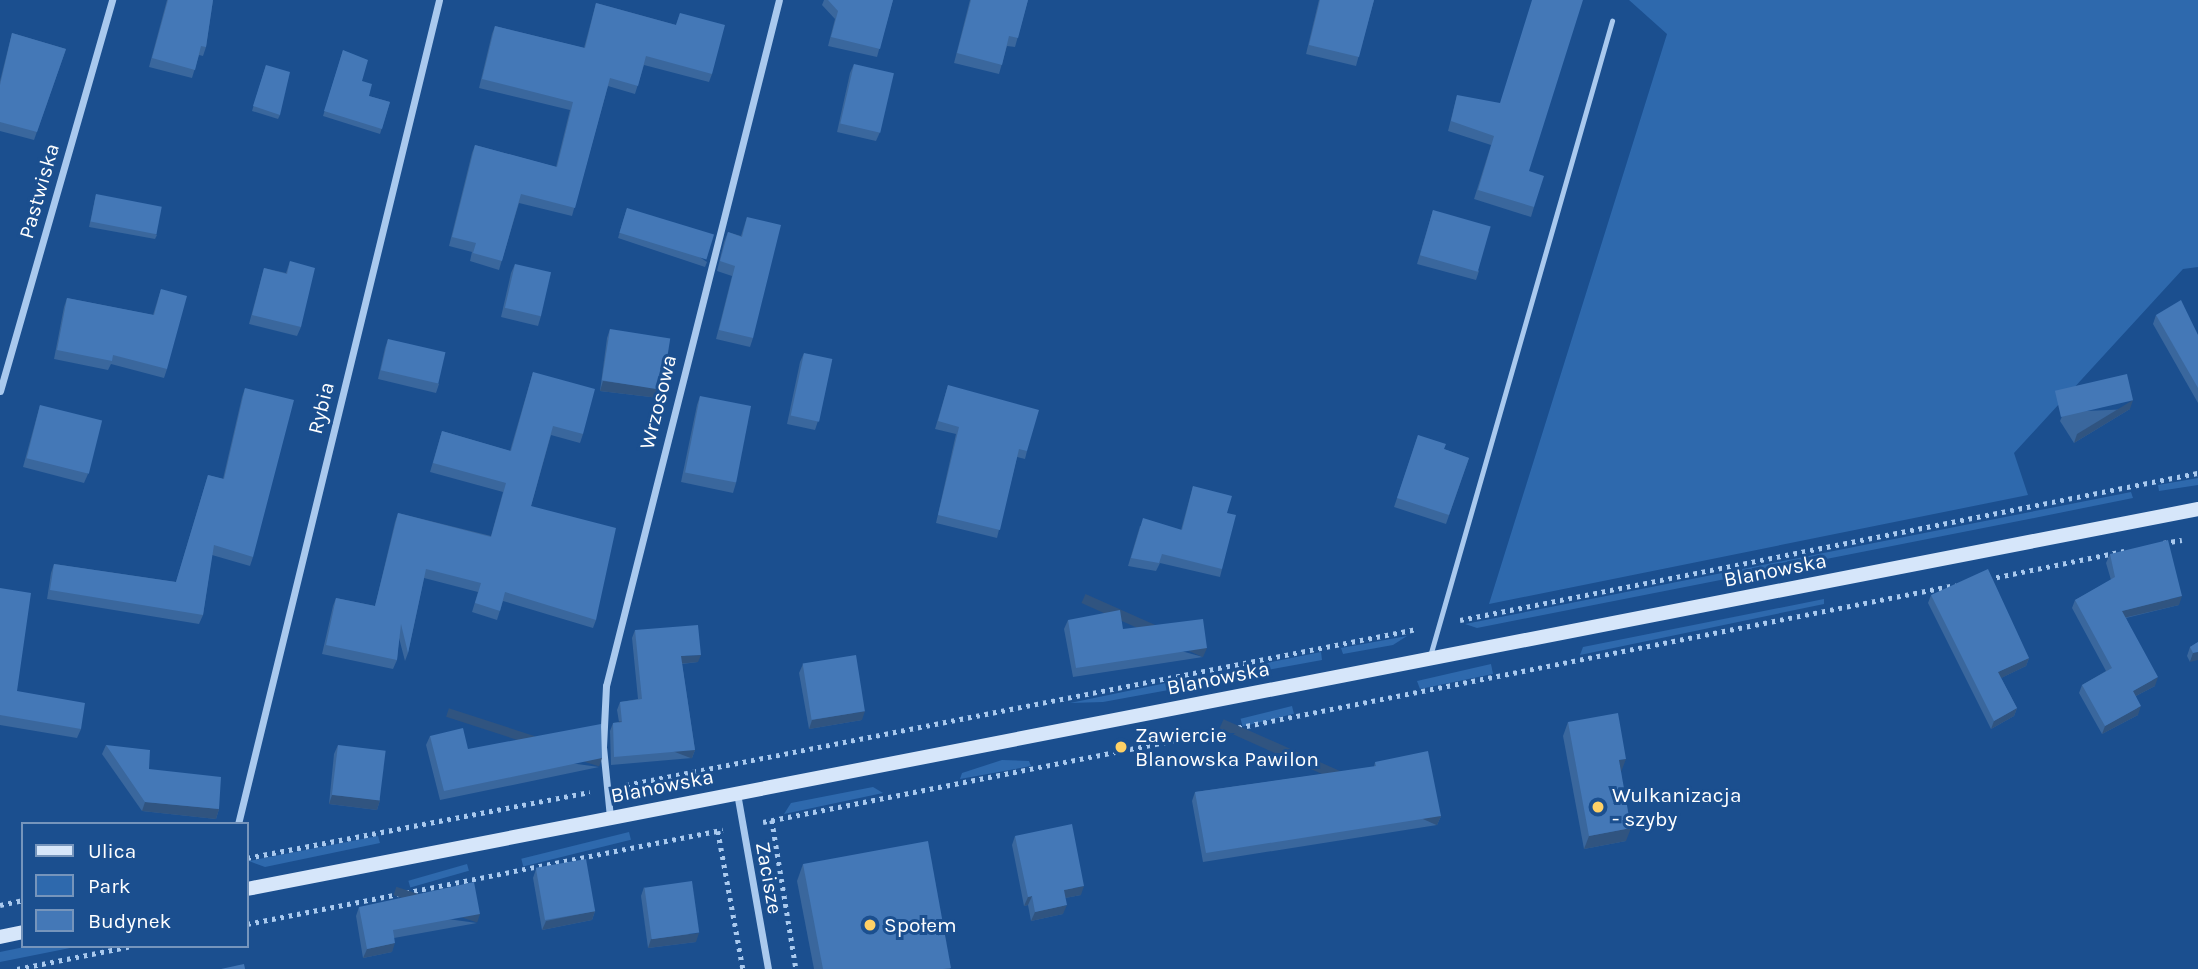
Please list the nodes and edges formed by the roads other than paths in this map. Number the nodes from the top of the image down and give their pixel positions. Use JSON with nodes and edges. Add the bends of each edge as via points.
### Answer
{"nodes":[{"id":1,"x":112,"y":0,"type":"edge"},
{"id":2,"x":439,"y":0,"type":"edge"},
{"id":3,"x":779,"y":0,"type":"edge"},
{"id":4,"x":1612,"y":21,"type":"dead end"},
{"id":5,"x":0,"y":391,"type":"edge"},
{"id":6,"x":2198,"y":509,"type":"edge"},
{"id":7,"x":1429,"y":659,"type":"junction"},
{"id":8,"x":737,"y":792,"type":"junction"},
{"id":9,"x":610,"y":817,"type":"junction"},
{"id":10,"x":238,"y":822,"type":"edge"},
{"id":11,"x":248,"y":890,"type":"edge"},
{"id":12,"x":21,"y":932,"type":"edge"},
{"id":13,"x":0,"y":937,"type":"edge"},
{"id":14,"x":768,"y":969,"type":"edge"}],
"edges":[{"from":1,"to":5,"type":"street","name":"Pastwiska"},
{"from":2,"to":10,"type":"street","name":"Rybia"},
{"from":3,"to":9,"type":"street","name":"Wrzosowa","via":[[606,686],[603,747]]},
{"from":4,"to":7,"type":"lane"},
{"from":6,"to":7,"type":"street","name":"Blanowska"},
{"from":7,"to":8,"type":"street","name":"Blanowska"},
{"from":8,"to":9,"type":"street","name":"Blanowska"},
{"from":8,"to":14,"type":"street","name":"Zacisze"},
{"from":9,"to":11,"type":"street","name":"Blanowska"},
{"from":12,"to":13,"type":"street"}]}
